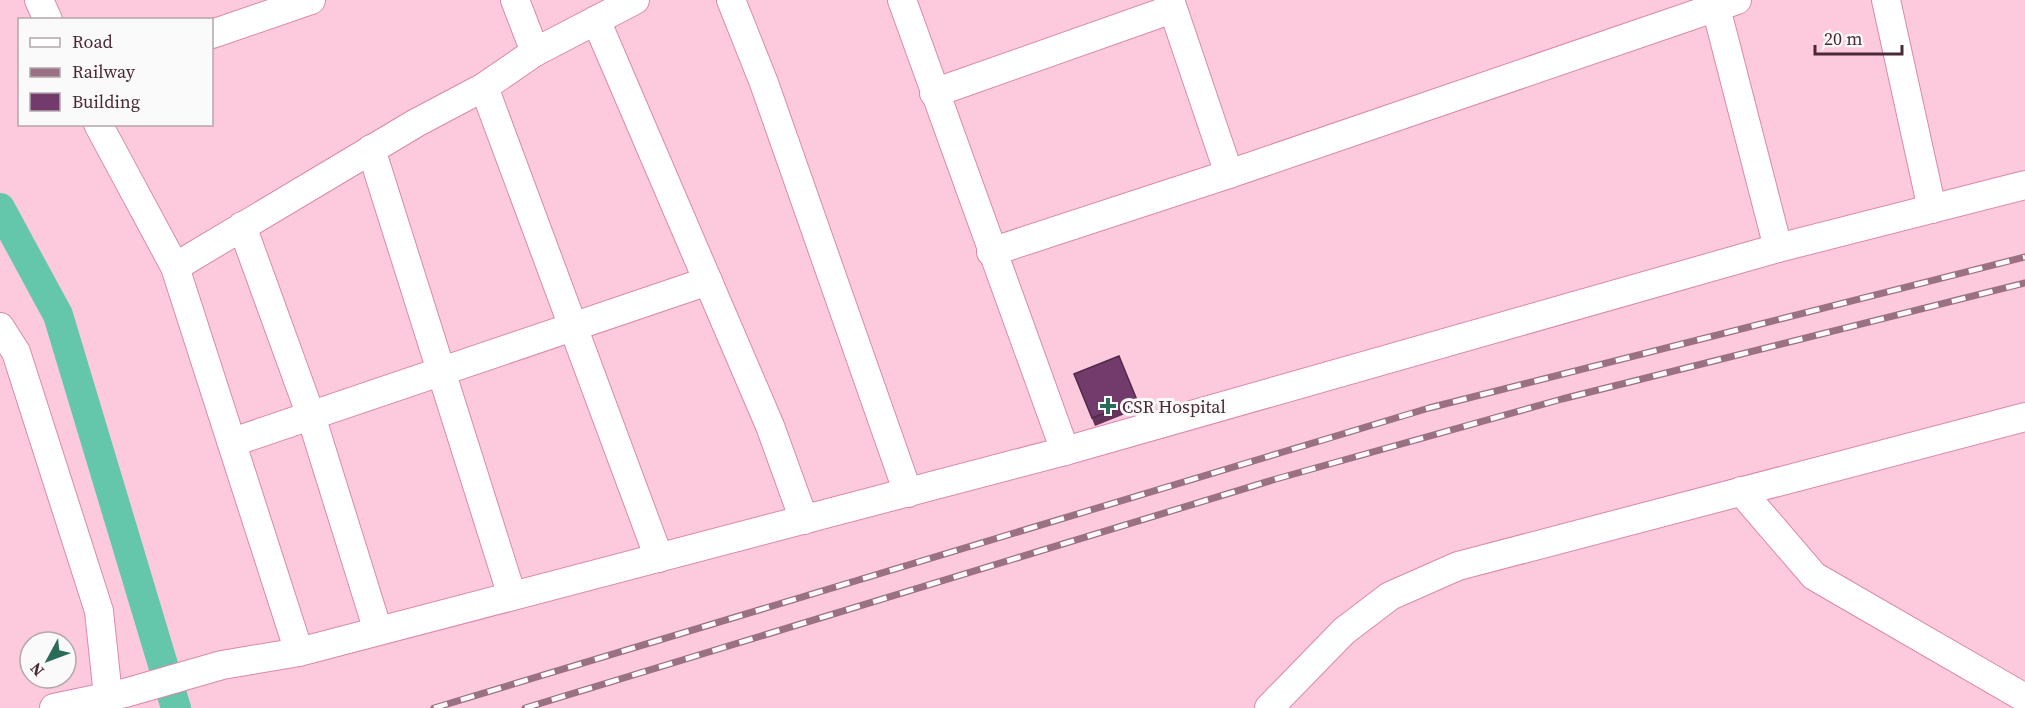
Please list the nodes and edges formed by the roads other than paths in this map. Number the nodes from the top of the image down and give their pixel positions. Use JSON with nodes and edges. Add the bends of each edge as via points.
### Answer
{"nodes":[{"id":1,"x":39,"y":0,"type":"edge"},
{"id":2,"x":311,"y":0,"type":"edge"},
{"id":3,"x":515,"y":0,"type":"edge"},
{"id":4,"x":635,"y":0,"type":"edge"},
{"id":5,"x":731,"y":0,"type":"edge"},
{"id":6,"x":902,"y":0,"type":"edge"},
{"id":7,"x":1887,"y":0,"type":"edge"},
{"id":8,"x":1722,"y":2,"type":"edge"},
{"id":9,"x":1171,"y":5,"type":"edge"},
{"id":10,"x":47,"y":18,"type":"edge"},
{"id":11,"x":596,"y":20,"type":"junction"},
{"id":12,"x":213,"y":34,"type":"edge"},
{"id":13,"x":535,"y":52,"type":"junction"},
{"id":14,"x":484,"y":87,"type":"junction"},
{"id":15,"x":934,"y":93,"type":"junction"},
{"id":16,"x":99,"y":126,"type":"edge"},
{"id":17,"x":371,"y":149,"type":"junction"},
{"id":18,"x":1229,"y":174,"type":"junction"},
{"id":19,"x":2025,"y":185,"type":"edge"},
{"id":20,"x":1932,"y":209,"type":"junction"},
{"id":21,"x":242,"y":226,"type":"junction"},
{"id":22,"x":1778,"y":248,"type":"junction"},
{"id":23,"x":991,"y":252,"type":"junction"},
{"id":24,"x":175,"y":267,"type":"junction"},
{"id":25,"x":708,"y":281,"type":"junction"},
{"id":26,"x":0,"y":327,"type":"edge"},
{"id":27,"x":572,"y":329,"type":"junction"},
{"id":28,"x":442,"y":372,"type":"junction"},
{"id":29,"x":311,"y":416,"type":"junction"},
{"id":30,"x":2025,"y":417,"type":"edge"},
{"id":31,"x":232,"y":442,"type":"junction"},
{"id":32,"x":1065,"y":452,"type":"junction"},
{"id":33,"x":1741,"y":491,"type":"junction"},
{"id":34,"x":908,"y":493,"type":"junction"},
{"id":35,"x":804,"y":520,"type":"junction"},
{"id":36,"x":658,"y":558,"type":"junction"},
{"id":37,"x":512,"y":596,"type":"junction"},
{"id":38,"x":378,"y":631,"type":"junction"},
{"id":39,"x":299,"y":652,"type":"junction"},
{"id":40,"x":116,"y":694,"type":"junction"},
{"id":41,"x":2025,"y":698,"type":"edge"},
{"id":42,"x":54,"y":708,"type":"edge"},
{"id":43,"x":1269,"y":708,"type":"edge"}],
"edges":[{"from":1,"to":10,"type":"street"},
{"from":2,"to":12,"type":"street"},
{"from":3,"to":13,"type":"street"},
{"from":4,"to":11,"type":"street"},
{"from":5,"to":34,"type":"street","via":[[764,83]]},
{"from":6,"to":15,"type":"street"},
{"from":7,"to":20,"type":"street"},
{"from":8,"to":18,"type":"street"},
{"from":8,"to":22,"type":"street"},
{"from":9,"to":15,"type":"street"},
{"from":9,"to":18,"type":"street"},
{"from":11,"to":13,"type":"street"},
{"from":11,"to":25,"type":"street"},
{"from":13,"to":14,"type":"street"},
{"from":14,"to":17,"type":"street"},
{"from":14,"to":27,"type":"street"},
{"from":15,"to":23,"type":"street"},
{"from":16,"to":24,"type":"street"},
{"from":17,"to":21,"type":"street"},
{"from":17,"to":28,"type":"street"},
{"from":18,"to":23,"type":"street"},
{"from":19,"to":20,"type":"street"},
{"from":20,"to":22,"type":"street"},
{"from":21,"to":24,"type":"street"},
{"from":21,"to":29,"type":"street"},
{"from":22,"to":32,"type":"street"},
{"from":23,"to":32,"type":"street"},
{"from":24,"to":31,"type":"street"},
{"from":25,"to":27,"type":"street"},
{"from":25,"to":35,"type":"street","via":[[770,426]]},
{"from":26,"to":40,"type":"street","via":[[16,352],[99,611]]},
{"from":27,"to":28,"type":"street"},
{"from":27,"to":36,"type":"street"},
{"from":28,"to":29,"type":"street"},
{"from":28,"to":37,"type":"street"},
{"from":29,"to":31,"type":"street"},
{"from":29,"to":38,"type":"street"},
{"from":30,"to":33,"type":"street"},
{"from":31,"to":39,"type":"street"},
{"from":32,"to":34,"type":"street"},
{"from":33,"to":41,"type":"street","via":[[1814,576]]},
{"from":33,"to":43,"type":"street","via":[[1458,566],[1390,596],[1344,631]]},
{"from":34,"to":35,"type":"street"},
{"from":35,"to":36,"type":"street"},
{"from":36,"to":37,"type":"street"},
{"from":37,"to":38,"type":"street"},
{"from":38,"to":39,"type":"street"},
{"from":39,"to":40,"type":"street","via":[[222,665]]},
{"from":40,"to":42,"type":"street"}]}
